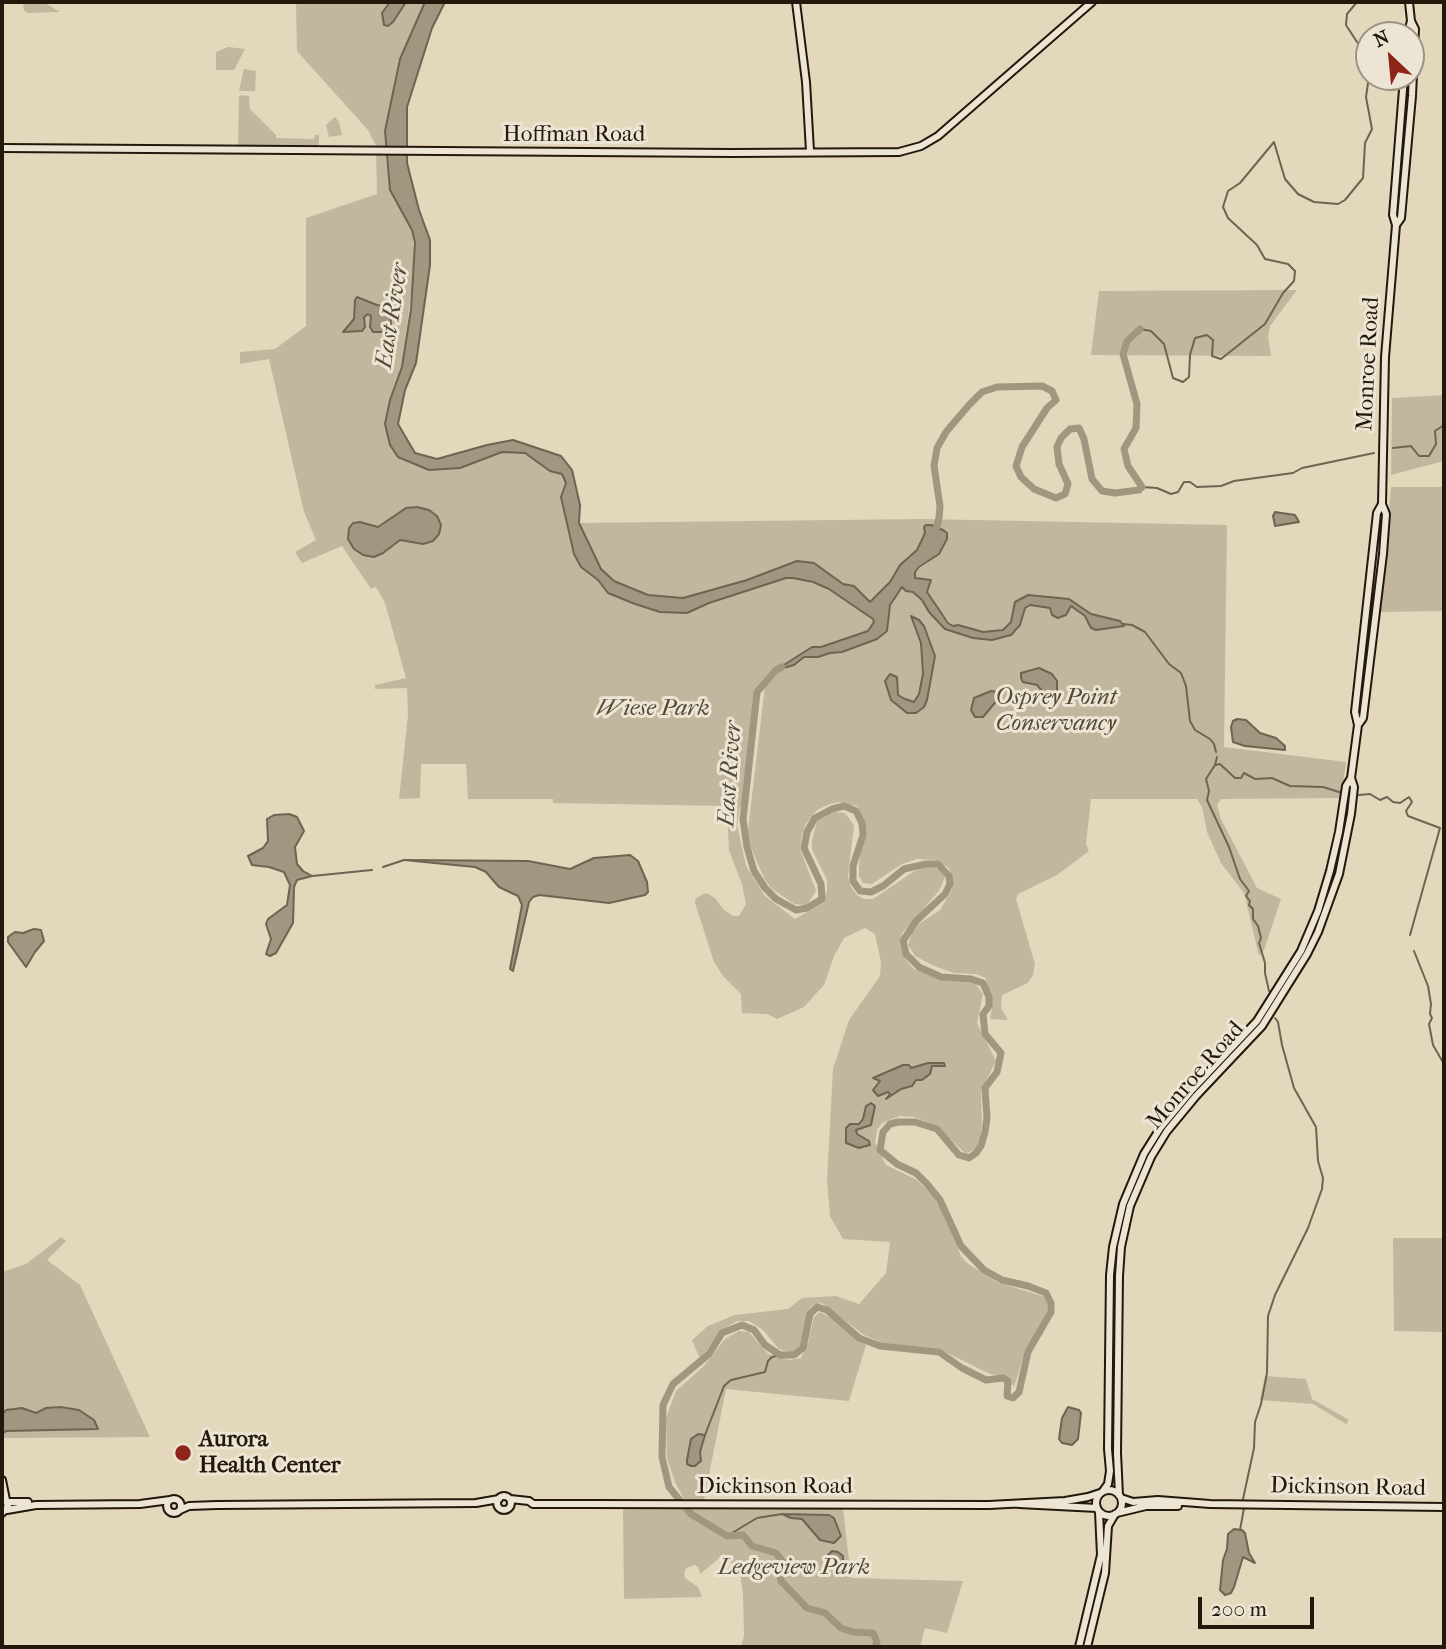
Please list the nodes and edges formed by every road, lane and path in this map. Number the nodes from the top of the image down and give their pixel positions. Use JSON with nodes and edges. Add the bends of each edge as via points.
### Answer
{"nodes":[{"id":1,"x":796,"y":2,"type":"edge"},
{"id":2,"x":1092,"y":2,"type":"edge"},
{"id":3,"x":1412,"y":3,"type":"edge"},
{"id":4,"x":1411,"y":21,"type":"edge"},
{"id":5,"x":1403,"y":91,"type":"edge"},
{"id":6,"x":1412,"y":91,"type":"edge"},
{"id":7,"x":2,"y":148,"type":"edge"},
{"id":8,"x":810,"y":151,"type":"junction"},
{"id":9,"x":1396,"y":225,"type":"junction"},
{"id":10,"x":1351,"y":778,"type":"junction"},
{"id":11,"x":2,"y":1480,"type":"edge"},
{"id":12,"x":1102,"y":1492,"type":"junction"},
{"id":13,"x":1120,"y":1496,"type":"junction"},
{"id":14,"x":499,"y":1499,"type":"junction"},
{"id":15,"x":510,"y":1499,"type":"junction"},
{"id":16,"x":170,"y":1500,"type":"junction"},
{"id":17,"x":179,"y":1501,"type":"junction"},
{"id":18,"x":476,"y":1503,"type":"junction"},
{"id":19,"x":533,"y":1503,"type":"junction"},
{"id":20,"x":5,"y":1504,"type":"edge"},
{"id":21,"x":139,"y":1504,"type":"junction"},
{"id":22,"x":1017,"y":1504,"type":"junction"},
{"id":23,"x":1210,"y":1504,"type":"junction"},
{"id":24,"x":217,"y":1505,"type":"junction"},
{"id":25,"x":1444,"y":1507,"type":"edge"},
{"id":26,"x":504,"y":1509,"type":"junction"},
{"id":27,"x":168,"y":1510,"type":"junction"},
{"id":28,"x":180,"y":1510,"type":"junction"},
{"id":29,"x":1098,"y":1510,"type":"junction"},
{"id":30,"x":1116,"y":1513,"type":"junction"},
{"id":31,"x":1079,"y":1647,"type":"edge"},
{"id":32,"x":1087,"y":1647,"type":"edge"}],
"edges":[{"from":1,"to":8,"type":"street"},
{"from":2,"to":8,"type":"street","name":"Hoffman Road","via":[[926,143],[892,152]]},
{"from":3,"to":4,"type":"street","name":"Monroe Road"},
{"from":5,"to":9,"type":"street","name":"Monroe Road","via":[[1393,215]]},
{"from":6,"to":9,"type":"street","name":"Monroe Road","via":[[1401,220]]},
{"from":7,"to":8,"type":"street","name":"Hoffman Road"},
{"from":9,"to":10,"type":"street","name":"Monroe Road","via":[[1385,346],[1382,568]]},
{"from":10,"to":12,"type":"street","name":"Monroe Road","via":[[1330,871],[1301,951],[1257,1021],[1161,1127],[1127,1192],[1110,1275],[1110,1471]]},
{"from":10,"to":13,"type":"street","name":"Monroe Road","via":[[1353,799],[1341,864],[1307,954],[1262,1026],[1167,1131],[1130,1206],[1119,1276]]},
{"from":11,"to":20,"type":"street"},
{"from":12,"to":13,"type":"street","via":[[1114,1490]]},
{"from":12,"to":22,"type":"street","name":"Dickinson Road","via":[[1074,1500]]},
{"from":12,"to":29,"type":"street","via":[[1096,1500]]},
{"from":13,"to":23,"type":"street","name":"Dickinson Road","via":[[1133,1502]]},
{"from":13,"to":30,"type":"street","via":[[1122,1506]]},
{"from":14,"to":15,"type":"street"},
{"from":14,"to":18,"type":"street","name":"Dickinson Road"},
{"from":14,"to":26,"type":"street","via":[[498,1505]]},
{"from":15,"to":19,"type":"street","name":"Dickinson Road"},
{"from":15,"to":26,"type":"street"},
{"from":16,"to":17,"type":"street"},
{"from":16,"to":21,"type":"street"},
{"from":16,"to":27,"type":"street"},
{"from":17,"to":24,"type":"street","name":"Dickinson Road"},
{"from":17,"to":28,"type":"street"},
{"from":18,"to":24,"type":"street","name":"Dickinson Road"},
{"from":18,"to":26,"type":"street","name":"Dickinson Road"},
{"from":19,"to":22,"type":"street","name":"Dickinson Road"},
{"from":19,"to":26,"type":"street","name":"Dickinson Road"},
{"from":20,"to":21,"type":"street"},
{"from":21,"to":27,"type":"street"},
{"from":22,"to":29,"type":"street","name":"Dickinson Road"},
{"from":23,"to":25,"type":"street","name":"Dickinson Road"},
{"from":23,"to":30,"type":"street","name":"Dickinson Road","via":[[1146,1506]]},
{"from":24,"to":28,"type":"street","name":"Dickinson Road"},
{"from":27,"to":28,"type":"street"},
{"from":29,"to":30,"type":"street","via":[[1107,1516]]},
{"from":29,"to":31,"type":"street","via":[[1101,1555]]},
{"from":30,"to":32,"type":"street","via":[[1108,1526],[1107,1564]]}]}
